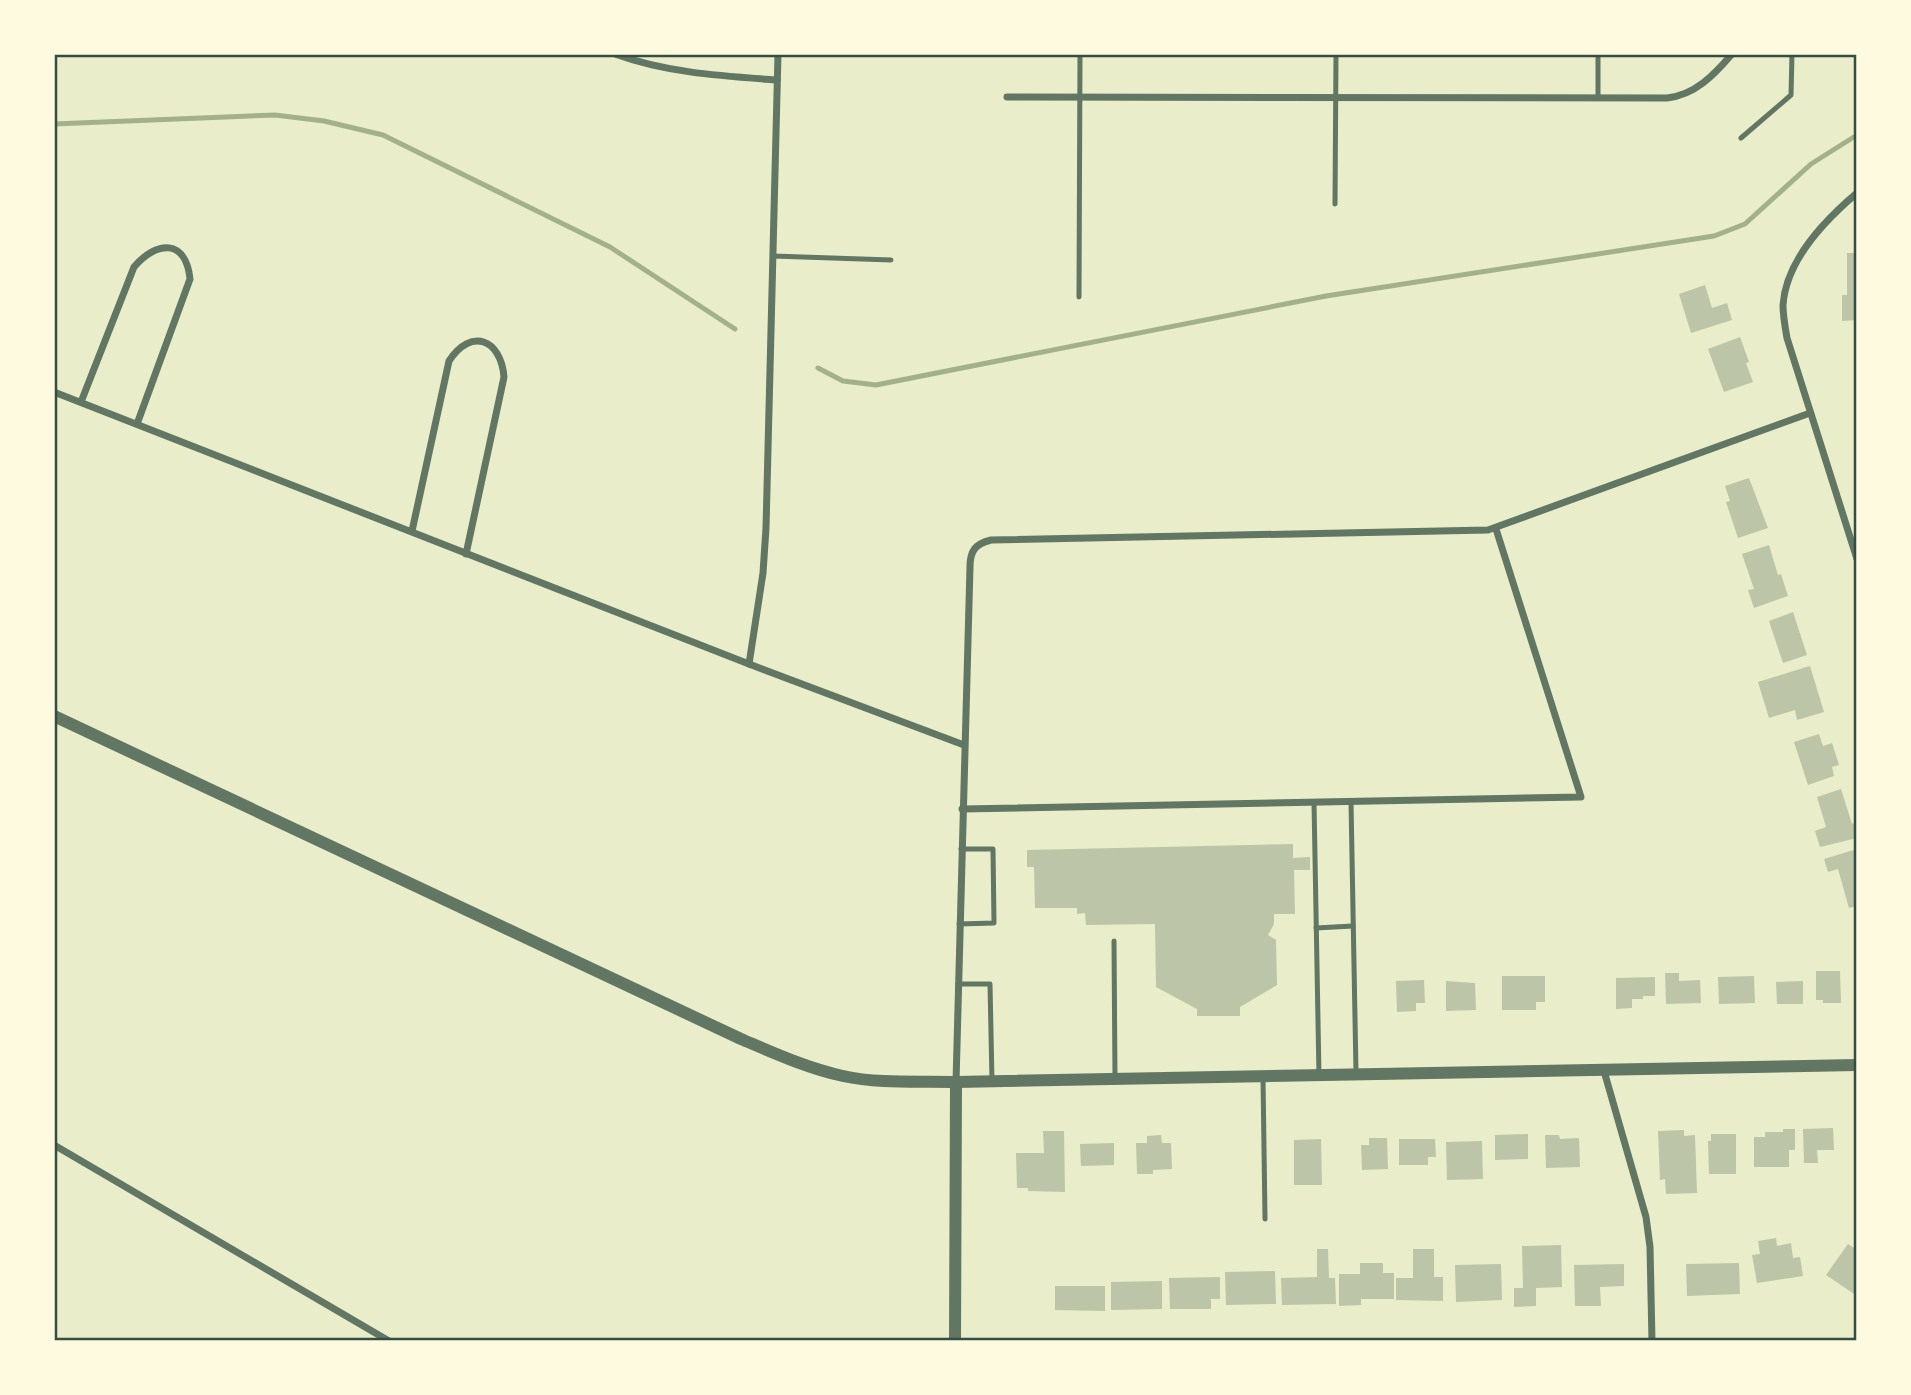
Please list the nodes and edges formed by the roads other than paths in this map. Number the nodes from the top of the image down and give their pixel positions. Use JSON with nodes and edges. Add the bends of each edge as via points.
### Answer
{"nodes":[{"id":1,"x":615,"y":54,"type":"edge"},
{"id":2,"x":778,"y":54,"type":"edge"},
{"id":3,"x":1080,"y":54,"type":"edge"},
{"id":4,"x":1336,"y":54,"type":"edge"},
{"id":5,"x":1598,"y":54,"type":"edge"},
{"id":6,"x":1732,"y":54,"type":"edge"},
{"id":7,"x":1791,"y":54,"type":"edge"},
{"id":8,"x":777,"y":80,"type":"junction"},
{"id":9,"x":1080,"y":96,"type":"junction"},
{"id":10,"x":1336,"y":96,"type":"junction"},
{"id":11,"x":1007,"y":97,"type":"dead end"},
{"id":12,"x":1598,"y":97,"type":"junction"},
{"id":13,"x":1741,"y":138,"type":"dead end"},
{"id":14,"x":1857,"y":192,"type":"edge"},
{"id":15,"x":1335,"y":204,"type":"dead end"},
{"id":16,"x":773,"y":256,"type":"junction"},
{"id":17,"x":891,"y":260,"type":"dead end"},
{"id":18,"x":1079,"y":297,"type":"dead end"},
{"id":19,"x":54,"y":392,"type":"edge"},
{"id":20,"x":81,"y":402,"type":"junction"},
{"id":21,"x":1810,"y":412,"type":"junction"},
{"id":22,"x":137,"y":424,"type":"junction"},
{"id":23,"x":1496,"y":529,"type":"junction"},
{"id":24,"x":412,"y":531,"type":"junction"},
{"id":25,"x":466,"y":554,"type":"junction"},
{"id":26,"x":1857,"y":559,"type":"edge"},
{"id":27,"x":748,"y":664,"type":"junction"},
{"id":28,"x":54,"y":716,"type":"edge"},
{"id":29,"x":964,"y":745,"type":"junction"},
{"id":30,"x":1314,"y":802,"type":"junction"},
{"id":31,"x":1351,"y":802,"type":"junction"},
{"id":32,"x":962,"y":808,"type":"junction"},
{"id":33,"x":961,"y":849,"type":"junction"},
{"id":34,"x":960,"y":924,"type":"junction"},
{"id":35,"x":1353,"y":926,"type":"junction"},
{"id":36,"x":1316,"y":928,"type":"junction"},
{"id":37,"x":1114,"y":941,"type":"dead end"},
{"id":38,"x":958,"y":984,"type":"junction"},
{"id":39,"x":1857,"y":1065,"type":"edge"},
{"id":40,"x":1604,"y":1071,"type":"junction"},
{"id":41,"x":1356,"y":1075,"type":"junction"},
{"id":42,"x":1319,"y":1076,"type":"junction"},
{"id":43,"x":1263,"y":1077,"type":"junction"},
{"id":44,"x":1115,"y":1079,"type":"junction"},
{"id":45,"x":992,"y":1081,"type":"junction"},
{"id":46,"x":956,"y":1082,"type":"junction"},
{"id":47,"x":54,"y":1145,"type":"edge"},
{"id":48,"x":1265,"y":1219,"type":"dead end"},
{"id":49,"x":389,"y":1341,"type":"edge"},
{"id":50,"x":955,"y":1341,"type":"edge"},
{"id":51,"x":1652,"y":1341,"type":"edge"}],
"edges":[{"from":1,"to":8,"type":"street","via":[[708,75]]},
{"from":2,"to":8,"type":"street"},
{"from":3,"to":9,"type":"lane"},
{"from":4,"to":10,"type":"lane"},
{"from":5,"to":12,"type":"lane"},
{"from":6,"to":12,"type":"street","via":[[1695,90],[1681,96]]},
{"from":7,"to":13,"type":"lane","via":[[1791,95]]},
{"from":8,"to":16,"type":"street"},
{"from":9,"to":10,"type":"street"},
{"from":9,"to":11,"type":"street"},
{"from":9,"to":18,"type":"lane"},
{"from":10,"to":12,"type":"street"},
{"from":10,"to":15,"type":"lane"},
{"from":14,"to":21,"type":"street","via":[[1804,251],[1786,291],[1787,338]]},
{"from":16,"to":17,"type":"lane"},
{"from":16,"to":27,"type":"street","via":[[766,527]]},
{"from":19,"to":20,"type":"street"},
{"from":20,"to":22,"type":"street"},
{"from":20,"to":22,"type":"street","via":[[134,267],[148,253],[174,248],[186,260],[190,279]]},
{"from":21,"to":23,"type":"street"},
{"from":21,"to":26,"type":"street"},
{"from":22,"to":24,"type":"street"},
{"from":23,"to":29,"type":"street","via":[[982,542],[970,561]]},
{"from":23,"to":31,"type":"street","via":[[1581,797]]},
{"from":24,"to":25,"type":"street"},
{"from":24,"to":25,"type":"street","via":[[449,362],[463,344],[487,343],[501,359],[504,377]]},
{"from":25,"to":27,"type":"street"},
{"from":27,"to":29,"type":"street"},
{"from":28,"to":46,"type":"street","via":[[779,1055],[845,1076]]},
{"from":29,"to":32,"type":"street"},
{"from":30,"to":31,"type":"street"},
{"from":30,"to":32,"type":"street"},
{"from":30,"to":36,"type":"lane"},
{"from":31,"to":35,"type":"lane"},
{"from":32,"to":33,"type":"street"},
{"from":33,"to":34,"type":"street"},
{"from":33,"to":34,"type":"lane","via":[[993,849],[994,923]]},
{"from":34,"to":38,"type":"street"},
{"from":35,"to":36,"type":"lane"},
{"from":35,"to":41,"type":"lane"},
{"from":36,"to":42,"type":"lane"},
{"from":37,"to":44,"type":"lane"},
{"from":38,"to":45,"type":"lane","via":[[990,984]]},
{"from":38,"to":46,"type":"street"},
{"from":39,"to":40,"type":"street"},
{"from":40,"to":41,"type":"street"},
{"from":40,"to":51,"type":"street","via":[[1646,1217]]},
{"from":41,"to":42,"type":"street"},
{"from":42,"to":43,"type":"street"},
{"from":43,"to":44,"type":"street"},
{"from":43,"to":48,"type":"lane"},
{"from":44,"to":45,"type":"street"},
{"from":45,"to":46,"type":"street"},
{"from":46,"to":50,"type":"street"},
{"from":47,"to":49,"type":"street"}]}
